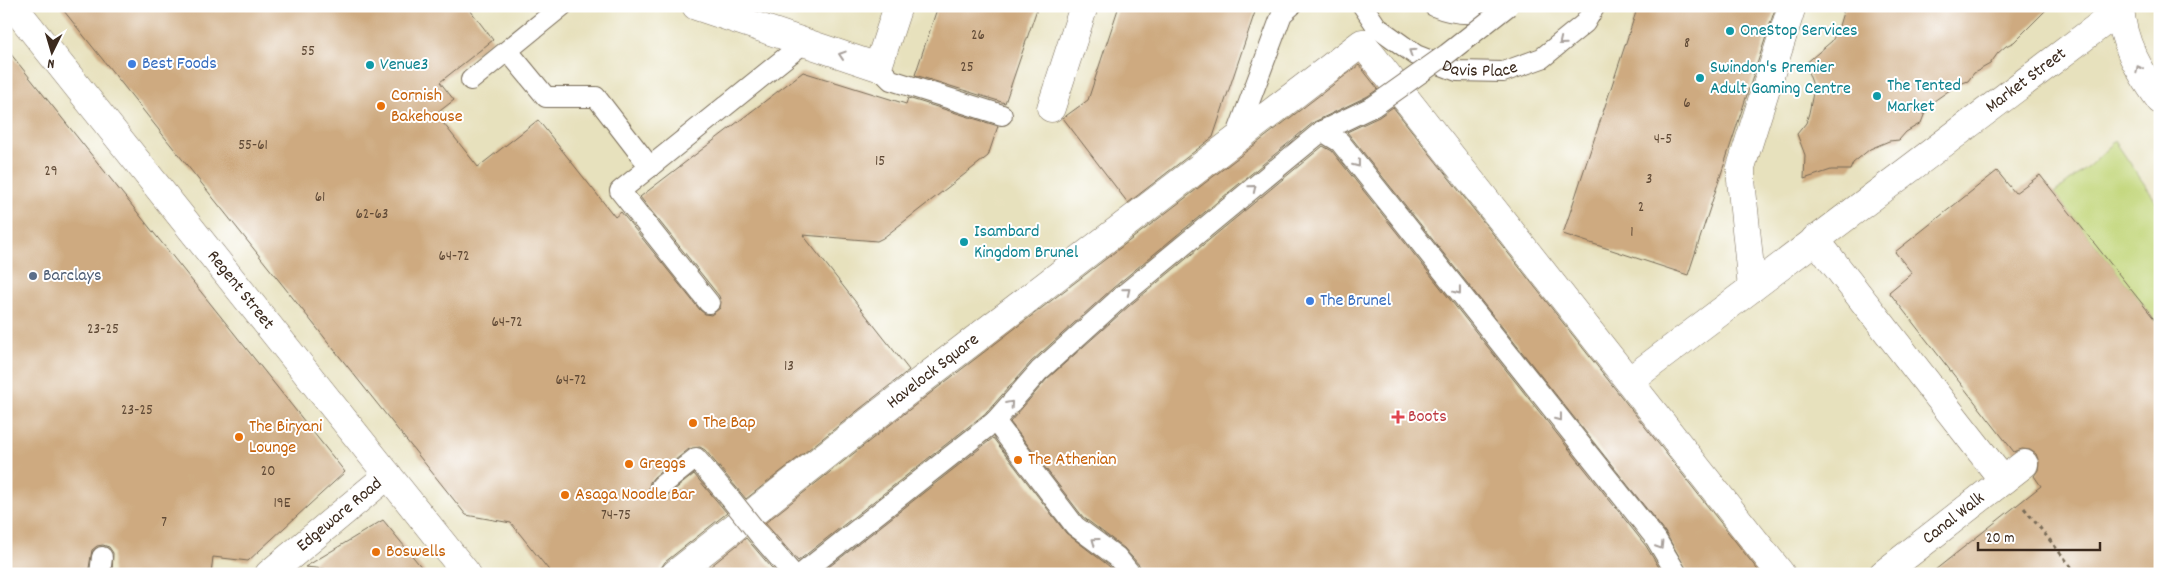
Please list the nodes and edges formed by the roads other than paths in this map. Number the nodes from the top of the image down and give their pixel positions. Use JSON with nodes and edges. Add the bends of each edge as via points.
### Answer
{"nodes":[{"id":1,"x":13,"y":6,"type":"edge"},
{"id":2,"x":562,"y":6,"type":"edge"},
{"id":3,"x":696,"y":6,"type":"edge"},
{"id":4,"x":898,"y":6,"type":"edge"},
{"id":5,"x":1084,"y":6,"type":"edge"},
{"id":6,"x":1291,"y":6,"type":"edge"},
{"id":7,"x":1362,"y":6,"type":"edge"},
{"id":8,"x":1434,"y":6,"type":"edge"},
{"id":9,"x":1503,"y":6,"type":"edge"},
{"id":10,"x":1508,"y":6,"type":"edge"},
{"id":11,"x":1595,"y":6,"type":"edge"},
{"id":12,"x":1792,"y":6,"type":"edge"},
{"id":13,"x":2125,"y":14,"type":"edge"},
{"id":14,"x":805,"y":42,"type":"junction"},
{"id":15,"x":508,"y":51,"type":"junction"},
{"id":16,"x":878,"y":66,"type":"junction"},
{"id":17,"x":471,"y":80,"type":"dead end"},
{"id":18,"x":2160,"y":100,"type":"edge"},
{"id":19,"x":1050,"y":108,"type":"dead end"},
{"id":20,"x":1002,"y":115,"type":"dead end"},
{"id":21,"x":1322,"y":131,"type":"junction"},
{"id":22,"x":1235,"y":140,"type":"junction"},
{"id":23,"x":650,"y":167,"type":"junction"},
{"id":24,"x":1825,"y":232,"type":"junction"},
{"id":25,"x":1752,"y":288,"type":"junction"},
{"id":26,"x":709,"y":303,"type":"dead end"},
{"id":27,"x":1629,"y":381,"type":"junction"},
{"id":28,"x":995,"y":421,"type":"junction"},
{"id":29,"x":2024,"y":464,"type":"dead end"},
{"id":30,"x":388,"y":475,"type":"junction"},
{"id":31,"x":2003,"y":480,"type":"junction"},
{"id":32,"x":660,"y":486,"type":"dead end"},
{"id":33,"x":269,"y":574,"type":"edge"},
{"id":34,"x":467,"y":574,"type":"edge"},
{"id":35,"x":675,"y":574,"type":"edge"},
{"id":36,"x":793,"y":574,"type":"edge"},
{"id":37,"x":801,"y":574,"type":"edge"},
{"id":38,"x":1130,"y":574,"type":"edge"},
{"id":39,"x":1677,"y":574,"type":"edge"},
{"id":40,"x":1781,"y":574,"type":"edge"},
{"id":41,"x":1883,"y":574,"type":"edge"}],
"edges":[{"from":1,"to":30,"type":"street","name":"Regent Street"},
{"from":2,"to":15,"type":"lane"},
{"from":3,"to":14,"type":"street"},
{"from":4,"to":16,"type":"street"},
{"from":5,"to":19,"type":"street"},
{"from":6,"to":22,"type":"lane","via":[[1282,14]]},
{"from":11,"to":7,"type":"lane","name":"Davis Place","one_way":true,"via":[[1586,23],[1542,58],[1503,72],[1458,71],[1416,55],[1377,27]]},
{"from":8,"to":9,"type":"lane","via":[[1469,14]]},
{"from":10,"to":21,"type":"lane","bridge":true,"via":[[1374,106]]},
{"from":12,"to":25,"type":"street","via":[[1741,167]]},
{"from":18,"to":13,"type":"street","one_way":true,"via":[[2137,67]]},
{"from":13,"to":24,"type":"street","name":"Market Street"},
{"from":16,"to":14,"type":"street","one_way":true},
{"from":14,"to":23,"type":"lane"},
{"from":15,"to":17,"type":"lane"},
{"from":15,"to":23,"type":"lane","via":[[546,97],[596,97]]},
{"from":16,"to":20,"type":"lane","via":[[891,80]]},
{"from":28,"to":21,"type":"lane","one_way":true,"via":[[1039,371],[1121,297]]},
{"from":21,"to":39,"type":"lane","one_way":true,"via":[[1340,142],[1656,540]]},
{"from":22,"to":27,"type":"street","name":"Havelock Square","via":[[1362,43]]},
{"from":22,"to":35,"type":"street","name":"Havelock Square"},
{"from":23,"to":26,"type":"lane","via":[[620,191]]},
{"from":24,"to":25,"type":"street","name":"Market Street"},
{"from":24,"to":31,"type":"street"},
{"from":25,"to":27,"type":"street","name":"Market Street"},
{"from":27,"to":40,"type":"street"},
{"from":28,"to":37,"type":"lane"},
{"from":38,"to":28,"type":"lane","one_way":true,"via":[[1117,557],[1075,526]]},
{"from":29,"to":31,"type":"street","name":"Canal Walk"},
{"from":30,"to":33,"type":"street","name":"Edgeware Road"},
{"from":30,"to":34,"type":"street","name":"Regent Street"},
{"from":31,"to":41,"type":"street","name":"Canal Walk"},
{"from":32,"to":36,"type":"lane","bridge":true,"via":[[696,458]]}]}
